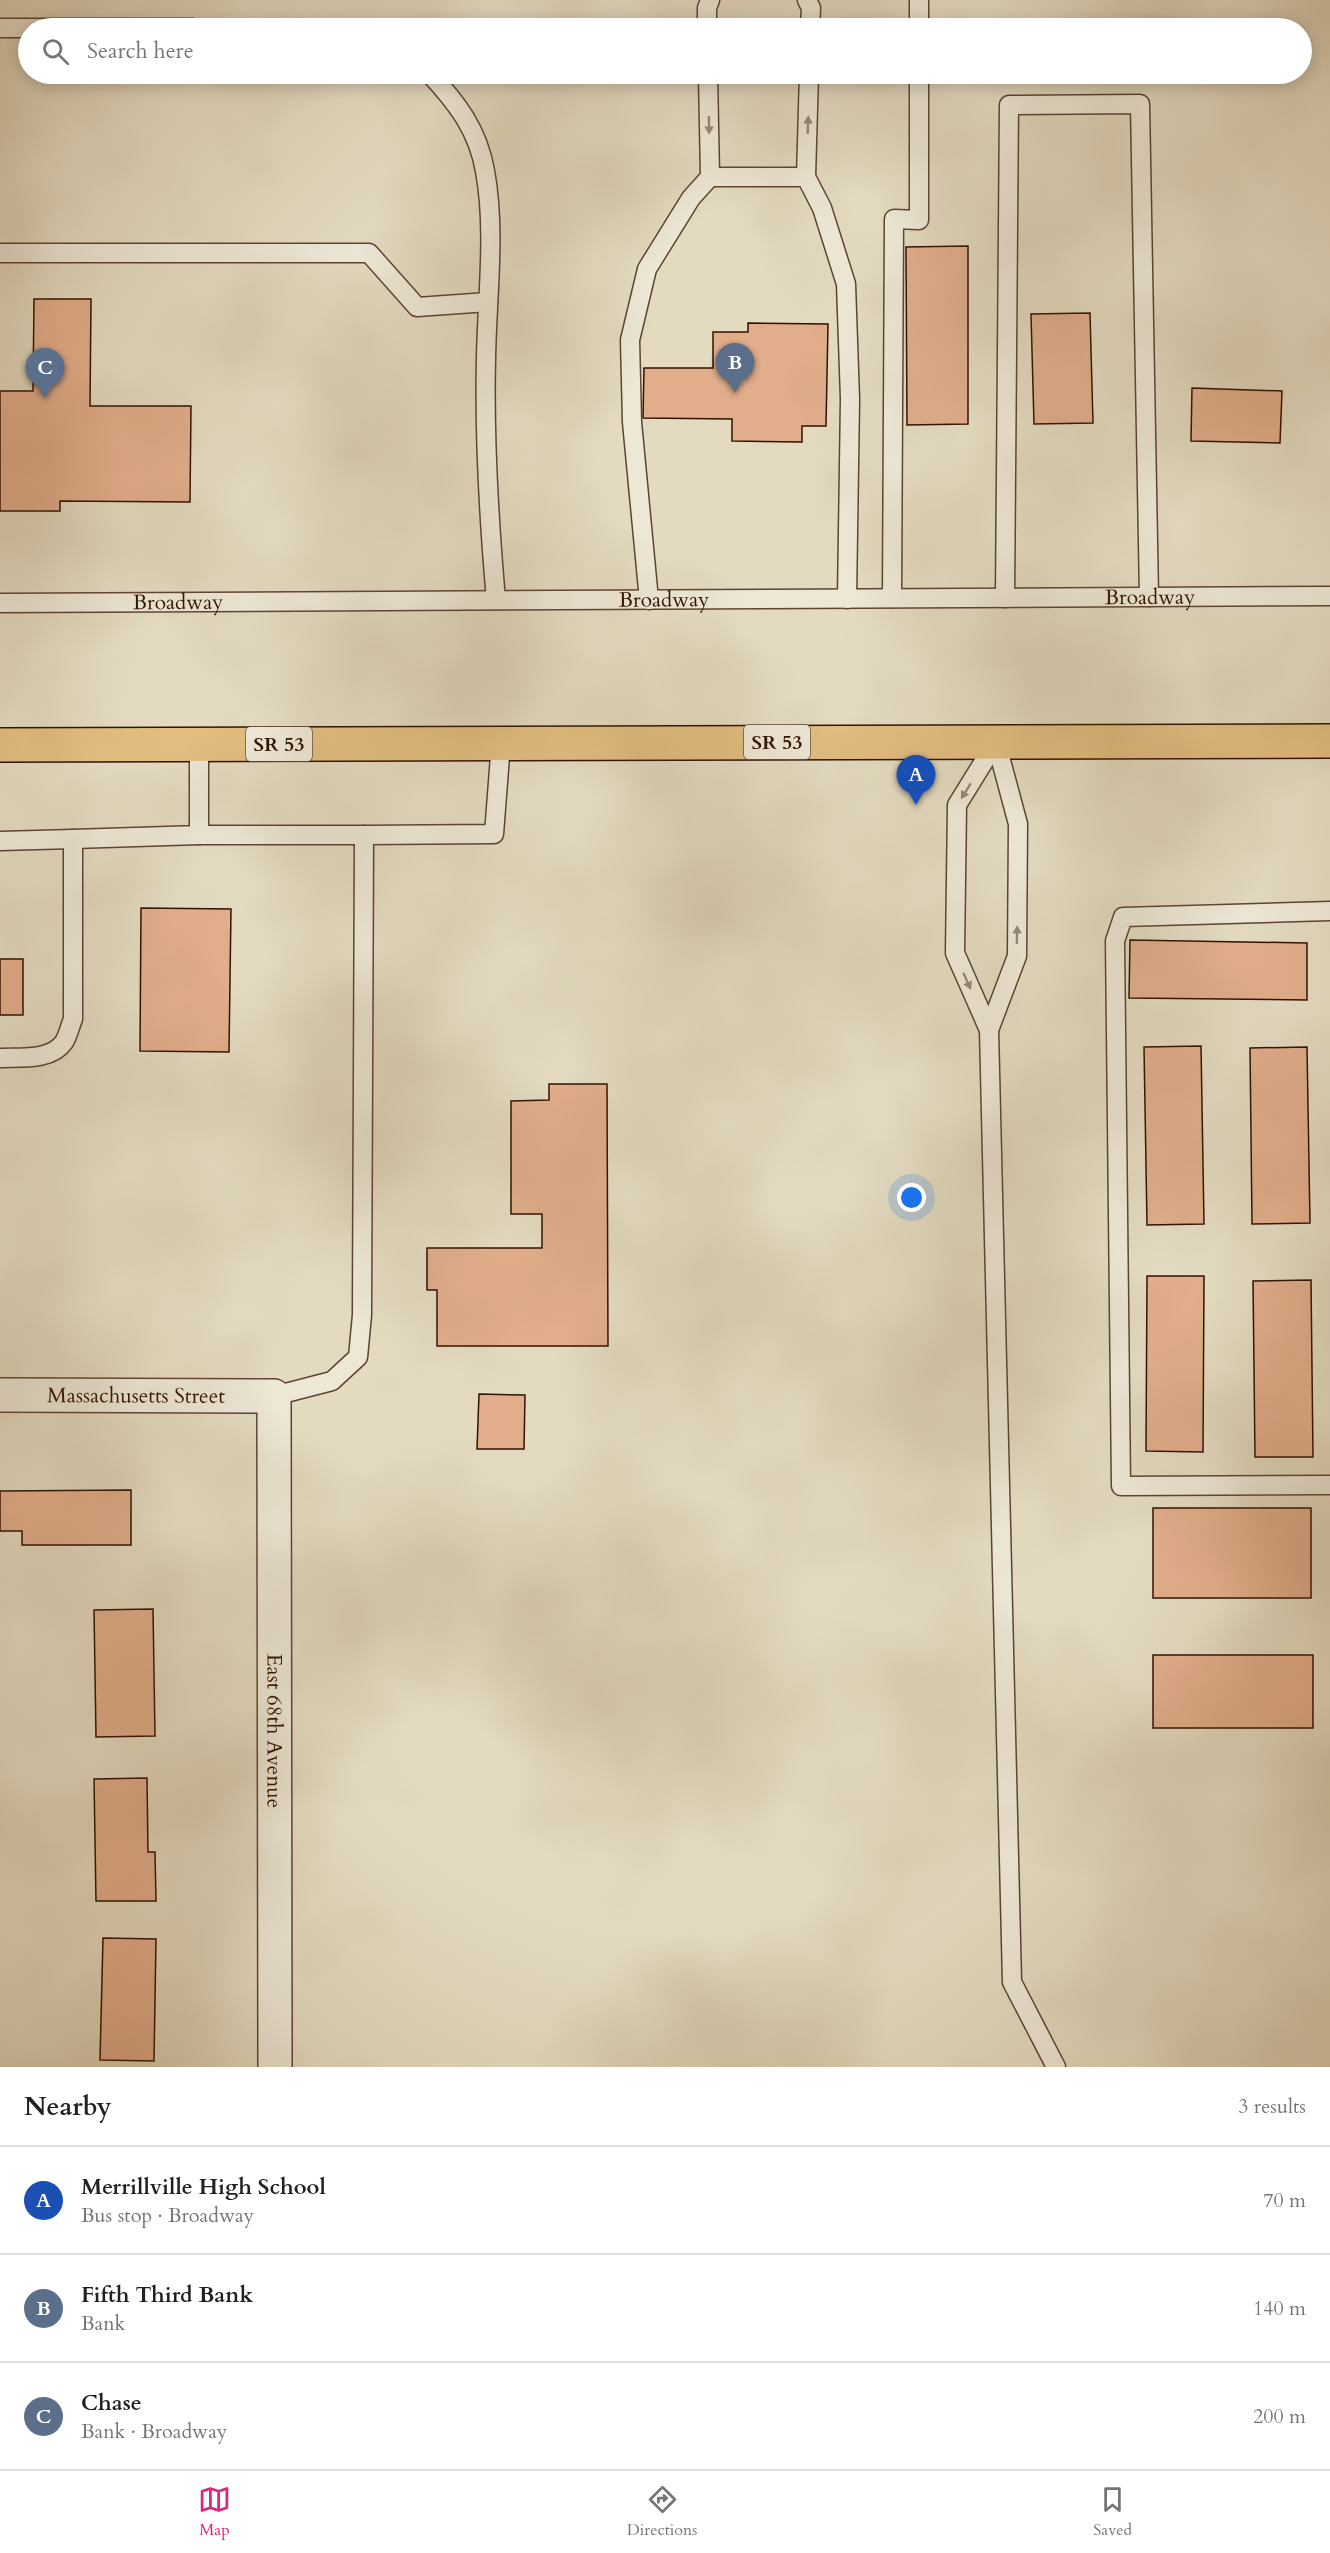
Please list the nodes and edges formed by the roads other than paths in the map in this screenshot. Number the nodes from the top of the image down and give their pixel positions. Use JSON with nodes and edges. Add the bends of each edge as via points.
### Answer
{"nodes":[{"id":1,"x":710,"y":0,"type":"edge"},
{"id":2,"x":807,"y":0,"type":"edge"},
{"id":3,"x":919,"y":0,"type":"edge"},
{"id":4,"x":707,"y":18,"type":"edge"},
{"id":5,"x":810,"y":18,"type":"edge"},
{"id":6,"x":919,"y":18,"type":"edge"},
{"id":7,"x":0,"y":28,"type":"edge"},
{"id":8,"x":18,"y":28,"type":"edge"},
{"id":9,"x":440,"y":84,"type":"edge"},
{"id":10,"x":708,"y":84,"type":"edge"},
{"id":11,"x":809,"y":84,"type":"edge"},
{"id":12,"x":919,"y":84,"type":"edge"},
{"id":13,"x":710,"y":177,"type":"junction"},
{"id":14,"x":806,"y":177,"type":"junction"},
{"id":15,"x":0,"y":253,"type":"edge"},
{"id":16,"x":488,"y":302,"type":"junction"},
{"id":17,"x":1330,"y":596,"type":"edge"},
{"id":18,"x":1149,"y":597,"type":"junction"},
{"id":19,"x":892,"y":598,"type":"junction"},
{"id":20,"x":1005,"y":598,"type":"junction"},
{"id":21,"x":847,"y":599,"type":"junction"},
{"id":22,"x":496,"y":600,"type":"junction"},
{"id":23,"x":649,"y":600,"type":"junction"},
{"id":24,"x":0,"y":603,"type":"edge"},
{"id":25,"x":1330,"y":741,"type":"edge"},
{"id":26,"x":996,"y":742,"type":"junction"},
{"id":27,"x":501,"y":743,"type":"junction"},
{"id":28,"x":199,"y":744,"type":"junction"},
{"id":29,"x":0,"y":745,"type":"edge"},
{"id":30,"x":199,"y":835,"type":"junction"},
{"id":31,"x":364,"y":835,"type":"junction"},
{"id":32,"x":73,"y":839,"type":"junction"},
{"id":33,"x":0,"y":841,"type":"edge"},
{"id":34,"x":1330,"y":911,"type":"edge"},
{"id":35,"x":989,"y":1030,"type":"junction"},
{"id":36,"x":0,"y":1058,"type":"edge"},
{"id":37,"x":0,"y":1395,"type":"edge"},
{"id":38,"x":274,"y":1396,"type":"junction"},
{"id":39,"x":1330,"y":1485,"type":"edge"},
{"id":40,"x":275,"y":2067,"type":"edge"},
{"id":41,"x":1056,"y":2067,"type":"edge"}],
"edges":[{"from":1,"to":4,"type":"lane"},
{"from":2,"to":5,"type":"lane"},
{"from":3,"to":6,"type":"lane"},
{"from":7,"to":8,"type":"lane"},
{"from":9,"to":16,"type":"lane","via":[[456,101],[472,131],[485,170],[490,218]]},
{"from":10,"to":13,"type":"lane","one_way":true},
{"from":14,"to":11,"type":"lane","one_way":true},
{"from":12,"to":19,"type":"lane","via":[[919,220],[894,219]]},
{"from":13,"to":14,"type":"lane"},
{"from":13,"to":23,"type":"lane","via":[[691,198],[647,269],[630,340],[632,422]]},
{"from":14,"to":21,"type":"lane","via":[[822,208],[846,284],[850,399]]},
{"from":15,"to":16,"type":"lane","via":[[369,253],[417,307]]},
{"from":16,"to":22,"type":"lane","via":[[490,532]]},
{"from":17,"to":18,"type":"lane","name":"Broadway"},
{"from":18,"to":20,"type":"lane","name":"Broadway"},
{"from":18,"to":20,"type":"lane","via":[[1140,104],[1009,105]]},
{"from":19,"to":20,"type":"lane","name":"Broadway"},
{"from":19,"to":21,"type":"lane","name":"Broadway"},
{"from":21,"to":23,"type":"lane","name":"Broadway"},
{"from":22,"to":23,"type":"lane","name":"Broadway"},
{"from":22,"to":24,"type":"lane","name":"Broadway"},
{"from":25,"to":26,"type":"main road","number":"SR 53"},
{"from":26,"to":27,"type":"main road","number":"SR 53"},
{"from":35,"to":26,"type":"lane","one_way":true,"via":[[1017,956],[1018,824]]},
{"from":26,"to":35,"type":"lane","one_way":true,"via":[[957,805],[955,953]]},
{"from":27,"to":28,"type":"main road","number":"SR 53"},
{"from":27,"to":31,"type":"lane","via":[[494,834]]},
{"from":28,"to":29,"type":"main road","number":"SR 53"},
{"from":28,"to":30,"type":"lane"},
{"from":30,"to":31,"type":"lane"},
{"from":30,"to":32,"type":"lane"},
{"from":31,"to":38,"type":"lane","via":[[362,1315],[358,1357],[332,1381]]},
{"from":32,"to":33,"type":"lane"},
{"from":32,"to":36,"type":"lane","via":[[73,1019],[64,1043],[52,1051],[35,1057]]},
{"from":34,"to":39,"type":"lane","via":[[1123,917],[1115,941],[1121,1486]]},
{"from":35,"to":41,"type":"lane","via":[[1012,1982]]},
{"from":37,"to":38,"type":"street","name":"Massachusetts Street"},
{"from":38,"to":40,"type":"street","name":"East 68th Avenue"}]}
